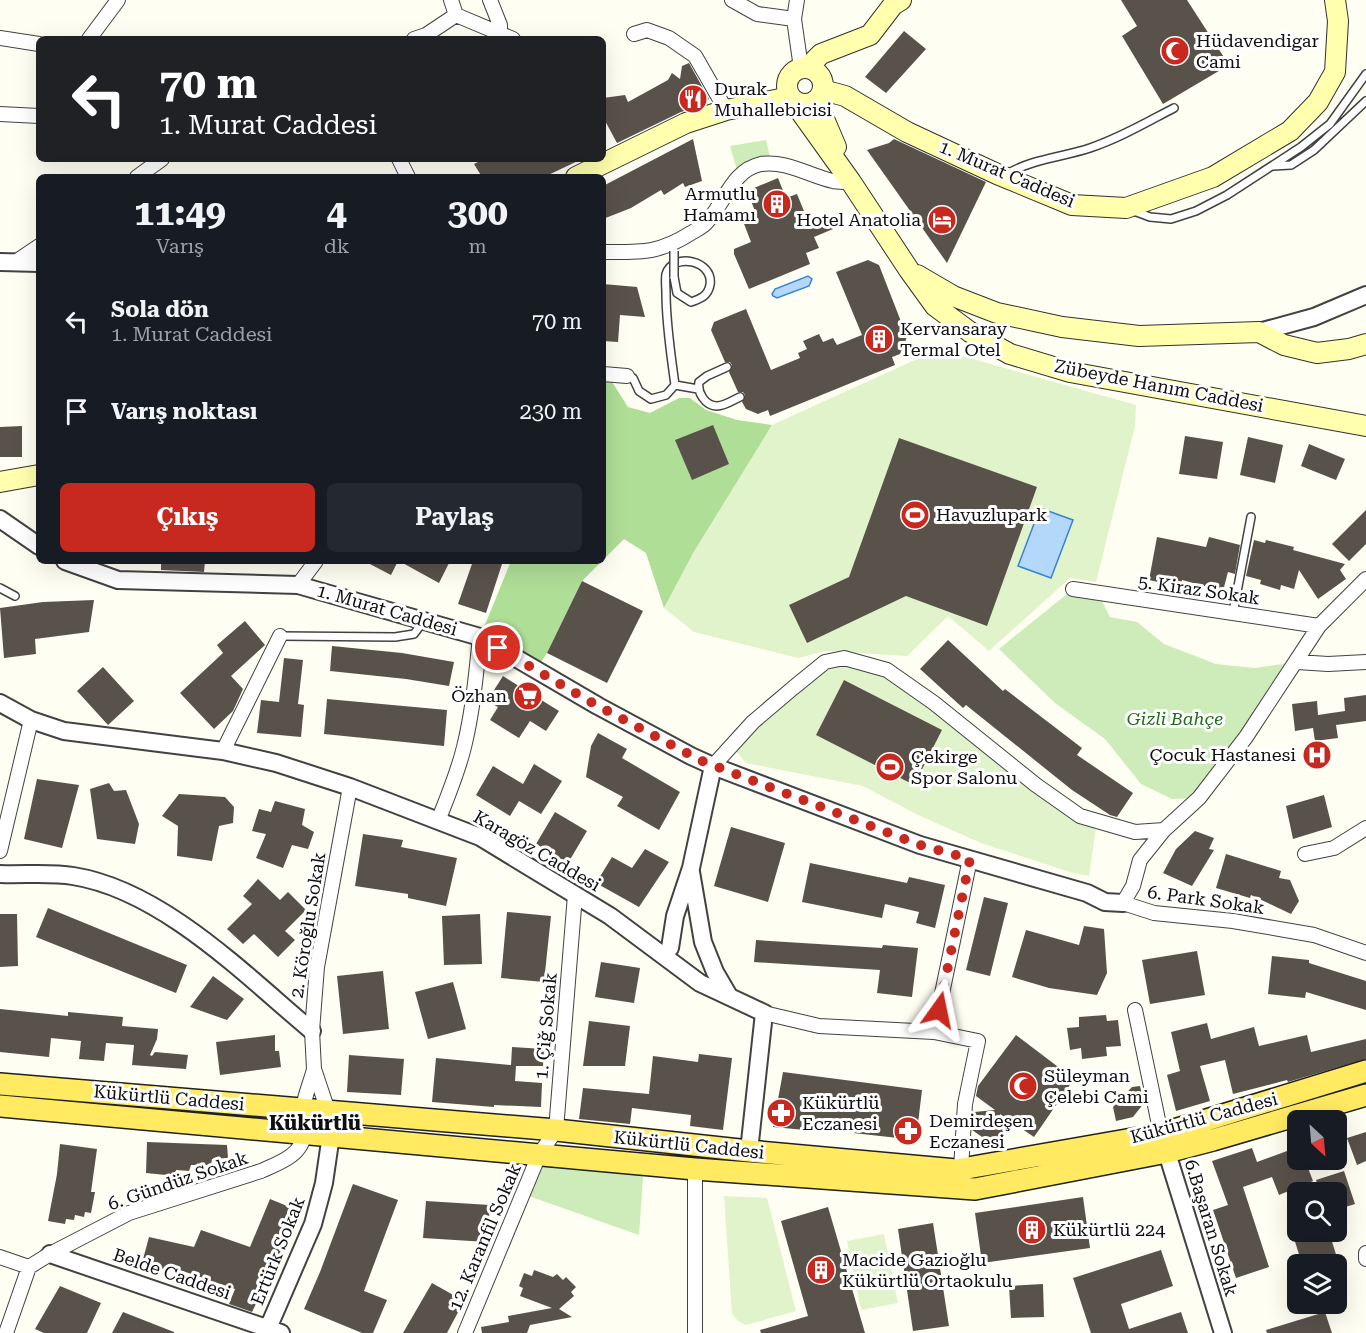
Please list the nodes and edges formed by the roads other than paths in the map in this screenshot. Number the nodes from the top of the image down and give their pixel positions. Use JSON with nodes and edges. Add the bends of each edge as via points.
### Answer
{"nodes":[{"id":1,"x":118,"y":0,"type":"edge"},
{"id":2,"x":451,"y":0,"type":"edge"},
{"id":3,"x":490,"y":0,"type":"edge"},
{"id":4,"x":732,"y":0,"type":"edge"},
{"id":5,"x":796,"y":0,"type":"edge"},
{"id":6,"x":902,"y":0,"type":"edge"},
{"id":7,"x":1335,"y":0,"type":"edge"},
{"id":8,"x":456,"y":15,"type":"junction"},
{"id":9,"x":794,"y":19,"type":"junction"},
{"id":10,"x":500,"y":33,"type":"junction"},
{"id":11,"x":634,"y":34,"type":"dead end"},
{"id":12,"x":90,"y":36,"type":"edge"},
{"id":13,"x":423,"y":36,"type":"edge"},
{"id":14,"x":506,"y":36,"type":"edge"},
{"id":15,"x":0,"y":38,"type":"edge"},
{"id":16,"x":36,"y":44,"type":"edge"},
{"id":17,"x":799,"y":71,"type":"junction"},
{"id":18,"x":1366,"y":74,"type":"edge"},
{"id":19,"x":820,"y":95,"type":"junction"},
{"id":20,"x":792,"y":99,"type":"junction"},
{"id":21,"x":1366,"y":101,"type":"edge"},
{"id":22,"x":750,"y":106,"type":"junction"},
{"id":23,"x":1174,"y":108,"type":"dead end"},
{"id":24,"x":726,"y":110,"type":"junction"},
{"id":25,"x":0,"y":114,"type":"edge"},
{"id":26,"x":36,"y":116,"type":"edge"},
{"id":27,"x":606,"y":157,"type":"edge"},
{"id":28,"x":158,"y":162,"type":"edge"},
{"id":29,"x":598,"y":162,"type":"edge"},
{"id":30,"x":1270,"y":166,"type":"junction"},
{"id":31,"x":141,"y":174,"type":"edge"},
{"id":32,"x":580,"y":174,"type":"edge"},
{"id":33,"x":1002,"y":176,"type":"junction"},
{"id":34,"x":851,"y":182,"type":"junction"},
{"id":35,"x":1126,"y":208,"type":"junction"},
{"id":36,"x":675,"y":247,"type":"junction"},
{"id":37,"x":36,"y":248,"type":"edge"},
{"id":38,"x":606,"y":252,"type":"edge"},
{"id":39,"x":36,"y":262,"type":"edge"},
{"id":40,"x":7,"y":263,"type":"edge"},
{"id":41,"x":909,"y":270,"type":"junction"},
{"id":42,"x":1366,"y":295,"type":"edge"},
{"id":43,"x":1259,"y":332,"type":"junction"},
{"id":44,"x":1366,"y":344,"type":"edge"},
{"id":45,"x":727,"y":367,"type":"dead end"},
{"id":46,"x":606,"y":374,"type":"edge"},
{"id":47,"x":627,"y":376,"type":"joint"},
{"id":48,"x":675,"y":385,"type":"junction"},
{"id":49,"x":698,"y":388,"type":"junction"},
{"id":50,"x":740,"y":397,"type":"dead end"},
{"id":51,"x":1366,"y":426,"type":"edge"},
{"id":52,"x":36,"y":476,"type":"edge"},
{"id":53,"x":0,"y":482,"type":"edge"},
{"id":54,"x":1251,"y":517,"type":"dead end"},
{"id":55,"x":0,"y":519,"type":"edge"},
{"id":56,"x":36,"y":544,"type":"edge"},
{"id":57,"x":73,"y":564,"type":"edge"},
{"id":58,"x":314,"y":564,"type":"edge"},
{"id":59,"x":1366,"y":579,"type":"edge"},
{"id":60,"x":298,"y":585,"type":"junction"},
{"id":61,"x":0,"y":588,"type":"edge"},
{"id":62,"x":1073,"y":589,"type":"dead end"},
{"id":63,"x":15,"y":596,"type":"dead end"},
{"id":64,"x":1233,"y":613,"type":"junction"},
{"id":65,"x":418,"y":618,"type":"junction"},
{"id":66,"x":1319,"y":626,"type":"junction"},
{"id":67,"x":280,"y":636,"type":"joint"},
{"id":68,"x":480,"y":637,"type":"junction"},
{"id":69,"x":1297,"y":662,"type":"junction"},
{"id":70,"x":1366,"y":662,"type":"edge"},
{"id":71,"x":0,"y":703,"type":"edge"},
{"id":72,"x":31,"y":720,"type":"junction"},
{"id":73,"x":223,"y":750,"type":"junction"},
{"id":74,"x":713,"y":766,"type":"junction"},
{"id":75,"x":350,"y":787,"type":"junction"},
{"id":76,"x":438,"y":821,"type":"junction"},
{"id":77,"x":1366,"y":828,"type":"edge"},
{"id":78,"x":1164,"y":830,"type":"junction"},
{"id":79,"x":0,"y":851,"type":"edge"},
{"id":80,"x":1305,"y":854,"type":"dead end"},
{"id":81,"x":970,"y":859,"type":"junction"},
{"id":82,"x":691,"y":868,"type":"junction"},
{"id":83,"x":0,"y":874,"type":"edge"},
{"id":84,"x":575,"y":895,"type":"junction"},
{"id":85,"x":1123,"y":903,"type":"junction"},
{"id":86,"x":675,"y":916,"type":"junction"},
{"id":87,"x":637,"y":936,"type":"junction"},
{"id":88,"x":705,"y":945,"type":"junction"},
{"id":89,"x":670,"y":948,"type":"junction"},
{"id":90,"x":1366,"y":953,"type":"edge"},
{"id":91,"x":677,"y":966,"type":"junction"},
{"id":92,"x":729,"y":996,"type":"junction"},
{"id":93,"x":1135,"y":1010,"type":"dead end"},
{"id":94,"x":764,"y":1013,"type":"junction"},
{"id":95,"x":312,"y":1031,"type":"junction"},
{"id":96,"x":934,"y":1032,"type":"junction"},
{"id":97,"x":314,"y":1069,"type":"junction"},
{"id":98,"x":1366,"y":1071,"type":"edge"},
{"id":99,"x":0,"y":1084,"type":"edge"},
{"id":100,"x":1366,"y":1095,"type":"edge"},
{"id":101,"x":0,"y":1106,"type":"edge"},
{"id":102,"x":303,"y":1109,"type":"junction"},
{"id":103,"x":328,"y":1111,"type":"junction"},
{"id":104,"x":556,"y":1131,"type":"junction"},
{"id":105,"x":304,"y":1134,"type":"junction"},
{"id":106,"x":331,"y":1135,"type":"junction"},
{"id":107,"x":1164,"y":1143,"type":"junction"},
{"id":108,"x":750,"y":1151,"type":"junction"},
{"id":109,"x":539,"y":1155,"type":"junction"},
{"id":110,"x":695,"y":1168,"type":"junction"},
{"id":111,"x":961,"y":1169,"type":"junction"},
{"id":112,"x":1366,"y":1253,"type":"edge"},
{"id":113,"x":50,"y":1254,"type":"junction"},
{"id":114,"x":0,"y":1257,"type":"edge"},
{"id":115,"x":1366,"y":1259,"type":"edge"},
{"id":116,"x":29,"y":1267,"type":"junction"},
{"id":117,"x":272,"y":1331,"type":"edge"},
{"id":118,"x":6,"y":1333,"type":"edge"},
{"id":119,"x":465,"y":1333,"type":"edge"},
{"id":120,"x":694,"y":1333,"type":"edge"},
{"id":121,"x":1223,"y":1333,"type":"edge"}],
"edges":[{"from":1,"to":12,"type":"street"},
{"from":2,"to":8,"type":"street"},
{"from":3,"to":10,"type":"street"},
{"from":4,"to":9,"type":"street","via":[[757,14]]},
{"from":5,"to":9,"type":"street"},
{"from":6,"to":17,"type":"main road","via":[[893,5],[870,35],[821,54]]},
{"from":7,"to":35,"type":"main road","name":"1. Murat Caddesi","via":[[1335,72],[1318,102],[1290,131],[1213,177]]},
{"from":8,"to":10,"type":"street"},
{"from":8,"to":13,"type":"street"},
{"from":9,"to":17,"type":"street"},
{"from":10,"to":14,"type":"street"},
{"from":11,"to":24,"type":"street","via":[[646,30],[669,38],[695,56]]},
{"from":15,"to":16,"type":"street"},
{"from":17,"to":19,"type":"main road","via":[[813,70],[821,78]]},
{"from":17,"to":20,"type":"main road","via":[[786,86]]},
{"from":17,"to":22,"type":"main road"},
{"from":18,"to":30,"type":"lane","via":[[1330,124]]},
{"from":19,"to":20,"type":"main road","via":[[805,104]]},
{"from":19,"to":33,"type":"main road","name":"1. Murat Caddesi","via":[[845,96],[907,132]]},
{"from":19,"to":34,"type":"main road"},
{"from":20,"to":22,"type":"main road"},
{"from":20,"to":34,"type":"main road"},
{"from":21,"to":30,"type":"lane","via":[[1314,150],[1291,165]]},
{"from":22,"to":24,"type":"main road"},
{"from":23,"to":33,"type":"lane","via":[[1112,140],[1029,164]]},
{"from":24,"to":27,"type":"main road"},
{"from":25,"to":26,"type":"street"},
{"from":28,"to":31,"type":"street"},
{"from":29,"to":32,"type":"main road"},
{"from":30,"to":35,"type":"lane","via":[[1227,195],[1171,219],[1150,217]]},
{"from":33,"to":35,"type":"main road","name":"1. Murat Caddesi","via":[[1071,205]]},
{"from":34,"to":36,"type":"street","via":[[833,181],[782,165],[762,164],[745,170],[705,224]]},
{"from":34,"to":41,"type":"main road","name":"Zübeyde Hanım Caddesi"},
{"from":36,"to":38,"type":"street","via":[[649,252]]},
{"from":36,"to":48,"type":"lane","bridge":true,"via":[[674,277],[677,293],[691,302],[705,296],[711,280],[706,269],[692,262],[680,262],[670,267],[666,275]]},
{"from":37,"to":40,"type":"street"},
{"from":39,"to":40,"type":"street"},
{"from":41,"to":43,"type":"main road","via":[[953,297],[997,313],[1062,327],[1139,336]]},
{"from":41,"to":51,"type":"main road","name":"Zübeyde Hanım Caddesi","via":[[934,306],[1010,354],[1070,372]]},
{"from":42,"to":43,"type":"street","via":[[1314,317]]},
{"from":43,"to":44,"type":"main road","via":[[1284,345],[1317,352]]},
{"from":45,"to":49,"type":"lane","via":[[707,376]]},
{"from":46,"to":47,"type":"street"},
{"from":47,"to":48,"type":"lane","via":[[651,399],[666,395]]},
{"from":48,"to":49,"type":"lane"},
{"from":49,"to":50,"type":"lane","via":[[707,402],[716,406]]},
{"from":52,"to":53,"type":"main road"},
{"from":54,"to":64,"type":"lane"},
{"from":55,"to":56,"type":"street"},
{"from":57,"to":60,"type":"street","name":"1. Murat Caddesi","via":[[118,580]]},
{"from":58,"to":60,"type":"street"},
{"from":59,"to":66,"type":"street","name":"6. Park Sokak"},
{"from":60,"to":65,"type":"street","name":"1. Murat Caddesi"},
{"from":61,"to":63,"type":"lane"},
{"from":62,"to":64,"type":"street","name":"5. Kiraz Sokak"},
{"from":64,"to":66,"type":"street","name":"5. Kiraz Sokak"},
{"from":65,"to":67,"type":"lane","via":[[420,626],[414,634],[395,637]]},
{"from":65,"to":68,"type":"street","name":"1. Murat Caddesi"},
{"from":66,"to":69,"type":"street","name":"6. Park Sokak"},
{"from":67,"to":73,"type":"street"},
{"from":68,"to":74,"type":"street","name":"1. Murat Caddesi","via":[[598,706]]},
{"from":68,"to":76,"type":"street","via":[[464,747]]},
{"from":69,"to":70,"type":"street"},
{"from":69,"to":78,"type":"street","name":"6. Park Sokak","via":[[1199,798]]},
{"from":71,"to":72,"type":"street","name":"Karagöz Caddesi"},
{"from":72,"to":73,"type":"street","name":"Karagöz Caddesi","via":[[64,731]]},
{"from":72,"to":79,"type":"street"},
{"from":73,"to":75,"type":"street","name":"Karagöz Caddesi"},
{"from":74,"to":78,"type":"street","via":[[753,722],[793,687],[825,662],[844,658],[887,670],[1080,816],[1135,832]]},
{"from":74,"to":81,"type":"street","name":"1. Murat Caddesi","via":[[920,845]]},
{"from":74,"to":82,"type":"street"},
{"from":75,"to":76,"type":"street","name":"Karagöz Caddesi"},
{"from":75,"to":95,"type":"street","name":"2. Köroğlu Sokak","via":[[317,967]]},
{"from":76,"to":84,"type":"street","name":"Karagöz Caddesi","via":[[480,837]]},
{"from":77,"to":80,"type":"street","via":[[1334,848]]},
{"from":78,"to":85,"type":"street","name":"6. Park Sokak","via":[[1140,860],[1133,886]]},
{"from":81,"to":85,"type":"street","name":"1. Murat Caddesi","via":[[1087,893],[1105,902]]},
{"from":81,"to":96,"type":"street"},
{"from":82,"to":86,"type":"street"},
{"from":82,"to":88,"type":"street"},
{"from":83,"to":95,"type":"street","via":[[73,876],[125,891],[185,925]]},
{"from":84,"to":87,"type":"street","name":"Karagöz Caddesi"},
{"from":84,"to":104,"type":"street","name":"1. Çiğ Sokak"},
{"from":85,"to":90,"type":"street","name":"6. Park Sokak","via":[[1154,913],[1314,935]]},
{"from":86,"to":87,"type":"street","via":[[661,936]]},
{"from":86,"to":89,"type":"street"},
{"from":87,"to":91,"type":"street","name":"Karagöz Caddesi"},
{"from":88,"to":89,"type":"street","via":[[694,934],[682,934]]},
{"from":88,"to":91,"type":"street","via":[[705,959],[697,968]]},
{"from":88,"to":92,"type":"street"},
{"from":89,"to":91,"type":"street","via":[[669,954]]},
{"from":91,"to":92,"type":"street","name":"Karagöz Caddesi","via":[[700,983]]},
{"from":92,"to":94,"type":"street","name":"Karagöz Caddesi"},
{"from":93,"to":107,"type":"street"},
{"from":94,"to":96,"type":"street","name":"Karagöz Caddesi","via":[[819,1026]]},
{"from":94,"to":108,"type":"street"},
{"from":95,"to":97,"type":"street","name":"2. Köroğlu Sokak"},
{"from":96,"to":111,"type":"street","name":"Karagöz Caddesi","via":[[978,1041],[965,1104]]},
{"from":97,"to":102,"type":"street","name":"2. Köroğlu Sokak"},
{"from":97,"to":103,"type":"street","name":"2. Köroğlu Sokak"},
{"from":98,"to":107,"type":"main road","name":"Kükürtlü Caddesi"},
{"from":99,"to":102,"type":"main road","name":"Kükürtlü Caddesi"},
{"from":100,"to":107,"type":"main road","name":"Kükürtlü Caddesi","via":[[1213,1140]]},
{"from":101,"to":105,"type":"main road","name":"Kükürtlü Caddesi"},
{"from":102,"to":103,"type":"main road","name":"Kükürtlü Caddesi"},
{"from":102,"to":105,"type":"street"},
{"from":103,"to":104,"type":"main road","name":"Kükürtlü Caddesi"},
{"from":103,"to":106,"type":"street","name":"Ertürk Sokak"},
{"from":104,"to":108,"type":"main road","name":"Kükürtlü Caddesi"},
{"from":104,"to":109,"type":"street"},
{"from":105,"to":106,"type":"main road","name":"Kükürtlü Caddesi"},
{"from":105,"to":113,"type":"street","name":"6. Gündüz Sokak","via":[[295,1153],[281,1163],[129,1214]]},
{"from":106,"to":109,"type":"main road","name":"Kükürtlü Caddesi"},
{"from":106,"to":117,"type":"street","name":"Ertürk Sokak","via":[[313,1224]]},
{"from":107,"to":110,"type":"main road","name":"Kükürtlü Caddesi","via":[[975,1189]]},
{"from":107,"to":111,"type":"main road","name":"Kükürtlü Caddesi"},
{"from":107,"to":121,"type":"street","name":"6.Başaran Sokak"},
{"from":108,"to":111,"type":"main road","name":"Kükürtlü Caddesi"},
{"from":109,"to":110,"type":"main road","name":"Kükürtlü Caddesi"},
{"from":109,"to":119,"type":"street","name":"12. Karanfil Sokak"},
{"from":110,"to":120,"type":"street"},
{"from":112,"to":115,"type":"street"},
{"from":113,"to":116,"type":"street","name":"6. Gündüz Sokak"},
{"from":113,"to":117,"type":"street","name":"Belde Caddesi"},
{"from":114,"to":116,"type":"street"},
{"from":116,"to":118,"type":"street"}]}
